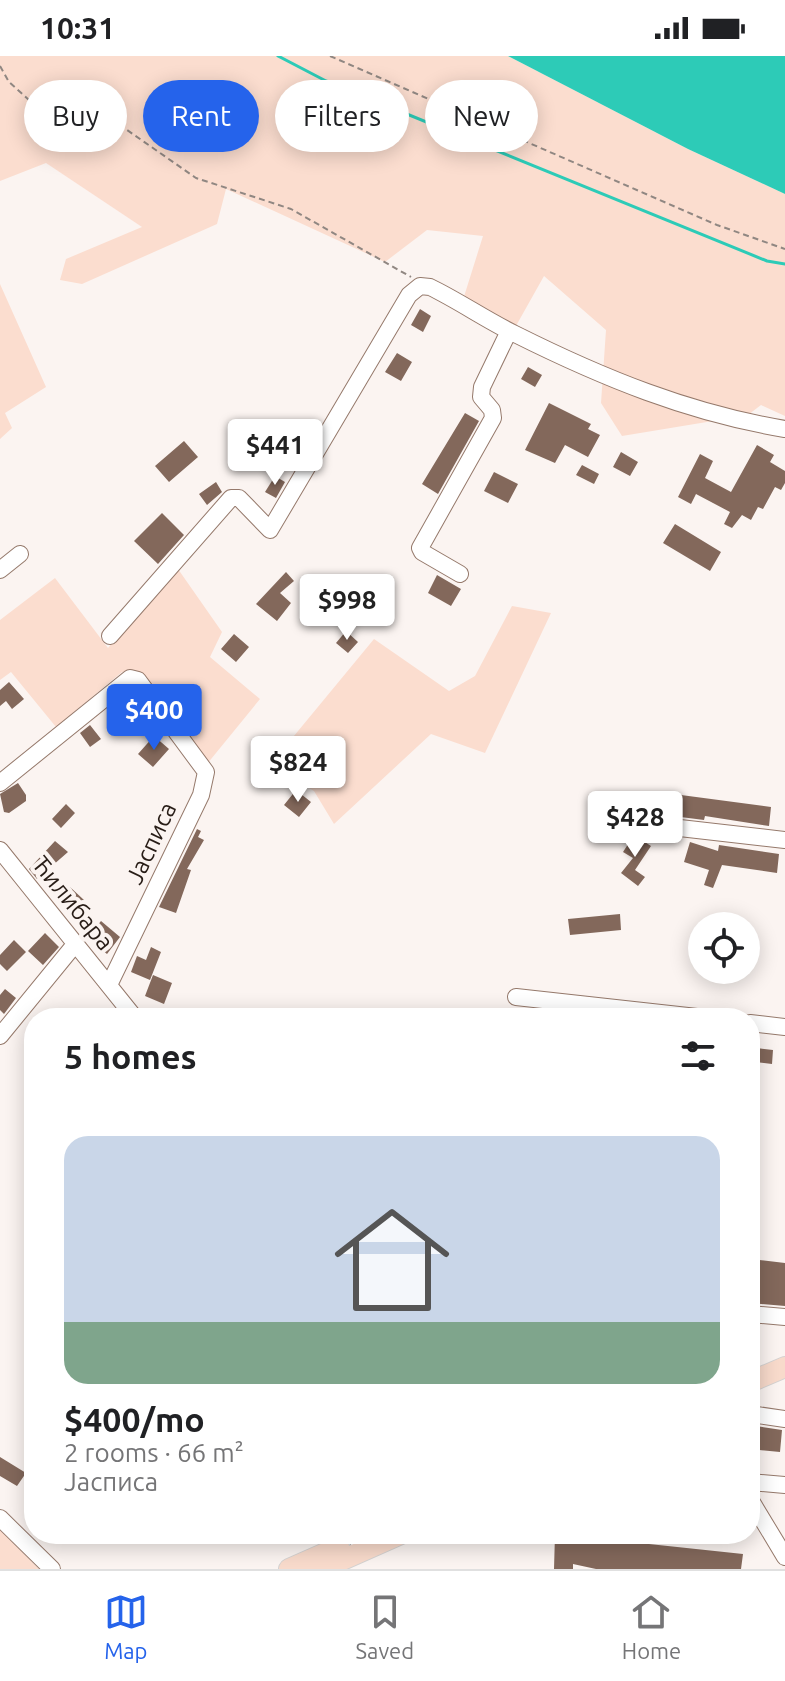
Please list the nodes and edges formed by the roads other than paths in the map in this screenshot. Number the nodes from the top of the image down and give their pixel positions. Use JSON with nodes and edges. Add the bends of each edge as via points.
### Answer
{"nodes":[{"id":1,"x":509,"y":331,"type":"junction"},
{"id":2,"x":785,"y":429,"type":"edge"},
{"id":3,"x":20,"y":554,"type":"dead end"},
{"id":4,"x":0,"y":570,"type":"edge"},
{"id":5,"x":460,"y":574,"type":"dead end"},
{"id":6,"x":110,"y":636,"type":"dead end"},
{"id":7,"x":0,"y":783,"type":"edge"},
{"id":8,"x":671,"y":827,"type":"dead end"},
{"id":9,"x":785,"y":840,"type":"edge"},
{"id":10,"x":0,"y":850,"type":"edge"},
{"id":11,"x":76,"y":943,"type":"junction"},
{"id":12,"x":109,"y":985,"type":"junction"},
{"id":13,"x":516,"y":997,"type":"dead end"},
{"id":14,"x":127,"y":1008,"type":"edge"},
{"id":15,"x":616,"y":1008,"type":"edge"},
{"id":16,"x":760,"y":1024,"type":"edge"},
{"id":17,"x":785,"y":1027,"type":"edge"},
{"id":18,"x":0,"y":1036,"type":"edge"},
{"id":19,"x":760,"y":1315,"type":"edge"},
{"id":20,"x":785,"y":1317,"type":"edge"},
{"id":21,"x":785,"y":1353,"type":"edge"},
{"id":22,"x":760,"y":1364,"type":"edge"},
{"id":23,"x":785,"y":1367,"type":"edge"},
{"id":24,"x":760,"y":1378,"type":"edge"},
{"id":25,"x":760,"y":1415,"type":"edge"},
{"id":26,"x":785,"y":1419,"type":"edge"},
{"id":27,"x":760,"y":1483,"type":"edge"},
{"id":28,"x":785,"y":1485,"type":"edge"},
{"id":29,"x":760,"y":1516,"type":"edge"},
{"id":30,"x":0,"y":1518,"type":"edge"},
{"id":31,"x":24,"y":1542,"type":"edge"},
{"id":32,"x":27,"y":1544,"type":"edge"},
{"id":33,"x":343,"y":1544,"type":"edge"},
{"id":34,"x":378,"y":1544,"type":"edge"},
{"id":35,"x":785,"y":1557,"type":"edge"},
{"id":36,"x":52,"y":1569,"type":"edge"},
{"id":37,"x":289,"y":1569,"type":"edge"},
{"id":38,"x":322,"y":1569,"type":"edge"}],
"edges":[{"from":1,"to":2,"type":"street","via":[[643,393],[725,419]]},
{"from":1,"to":5,"type":"street","via":[[482,387],[481,397],[493,418],[420,548]]},
{"from":1,"to":6,"type":"street","via":[[430,287],[414,288],[270,530],[239,498],[231,498]]},
{"from":3,"to":4,"type":"street"},
{"from":7,"to":12,"type":"street","name":"Јасписа","via":[[130,678],[138,680],[208,775]]},
{"from":8,"to":9,"type":"street"},
{"from":10,"to":11,"type":"street","name":"Ћилибара"},
{"from":11,"to":12,"type":"street","name":"Ћилибара"},
{"from":11,"to":18,"type":"street"},
{"from":12,"to":14,"type":"street"},
{"from":13,"to":15,"type":"street"},
{"from":16,"to":17,"type":"street"},
{"from":19,"to":20,"type":"street"},
{"from":21,"to":22,"type":"main road"},
{"from":23,"to":24,"type":"main road"},
{"from":25,"to":26,"type":"street"},
{"from":27,"to":28,"type":"street"},
{"from":29,"to":35,"type":"street"},
{"from":30,"to":31,"type":"street"},
{"from":32,"to":36,"type":"street"},
{"from":33,"to":37,"type":"main road"},
{"from":34,"to":38,"type":"main road"}]}
